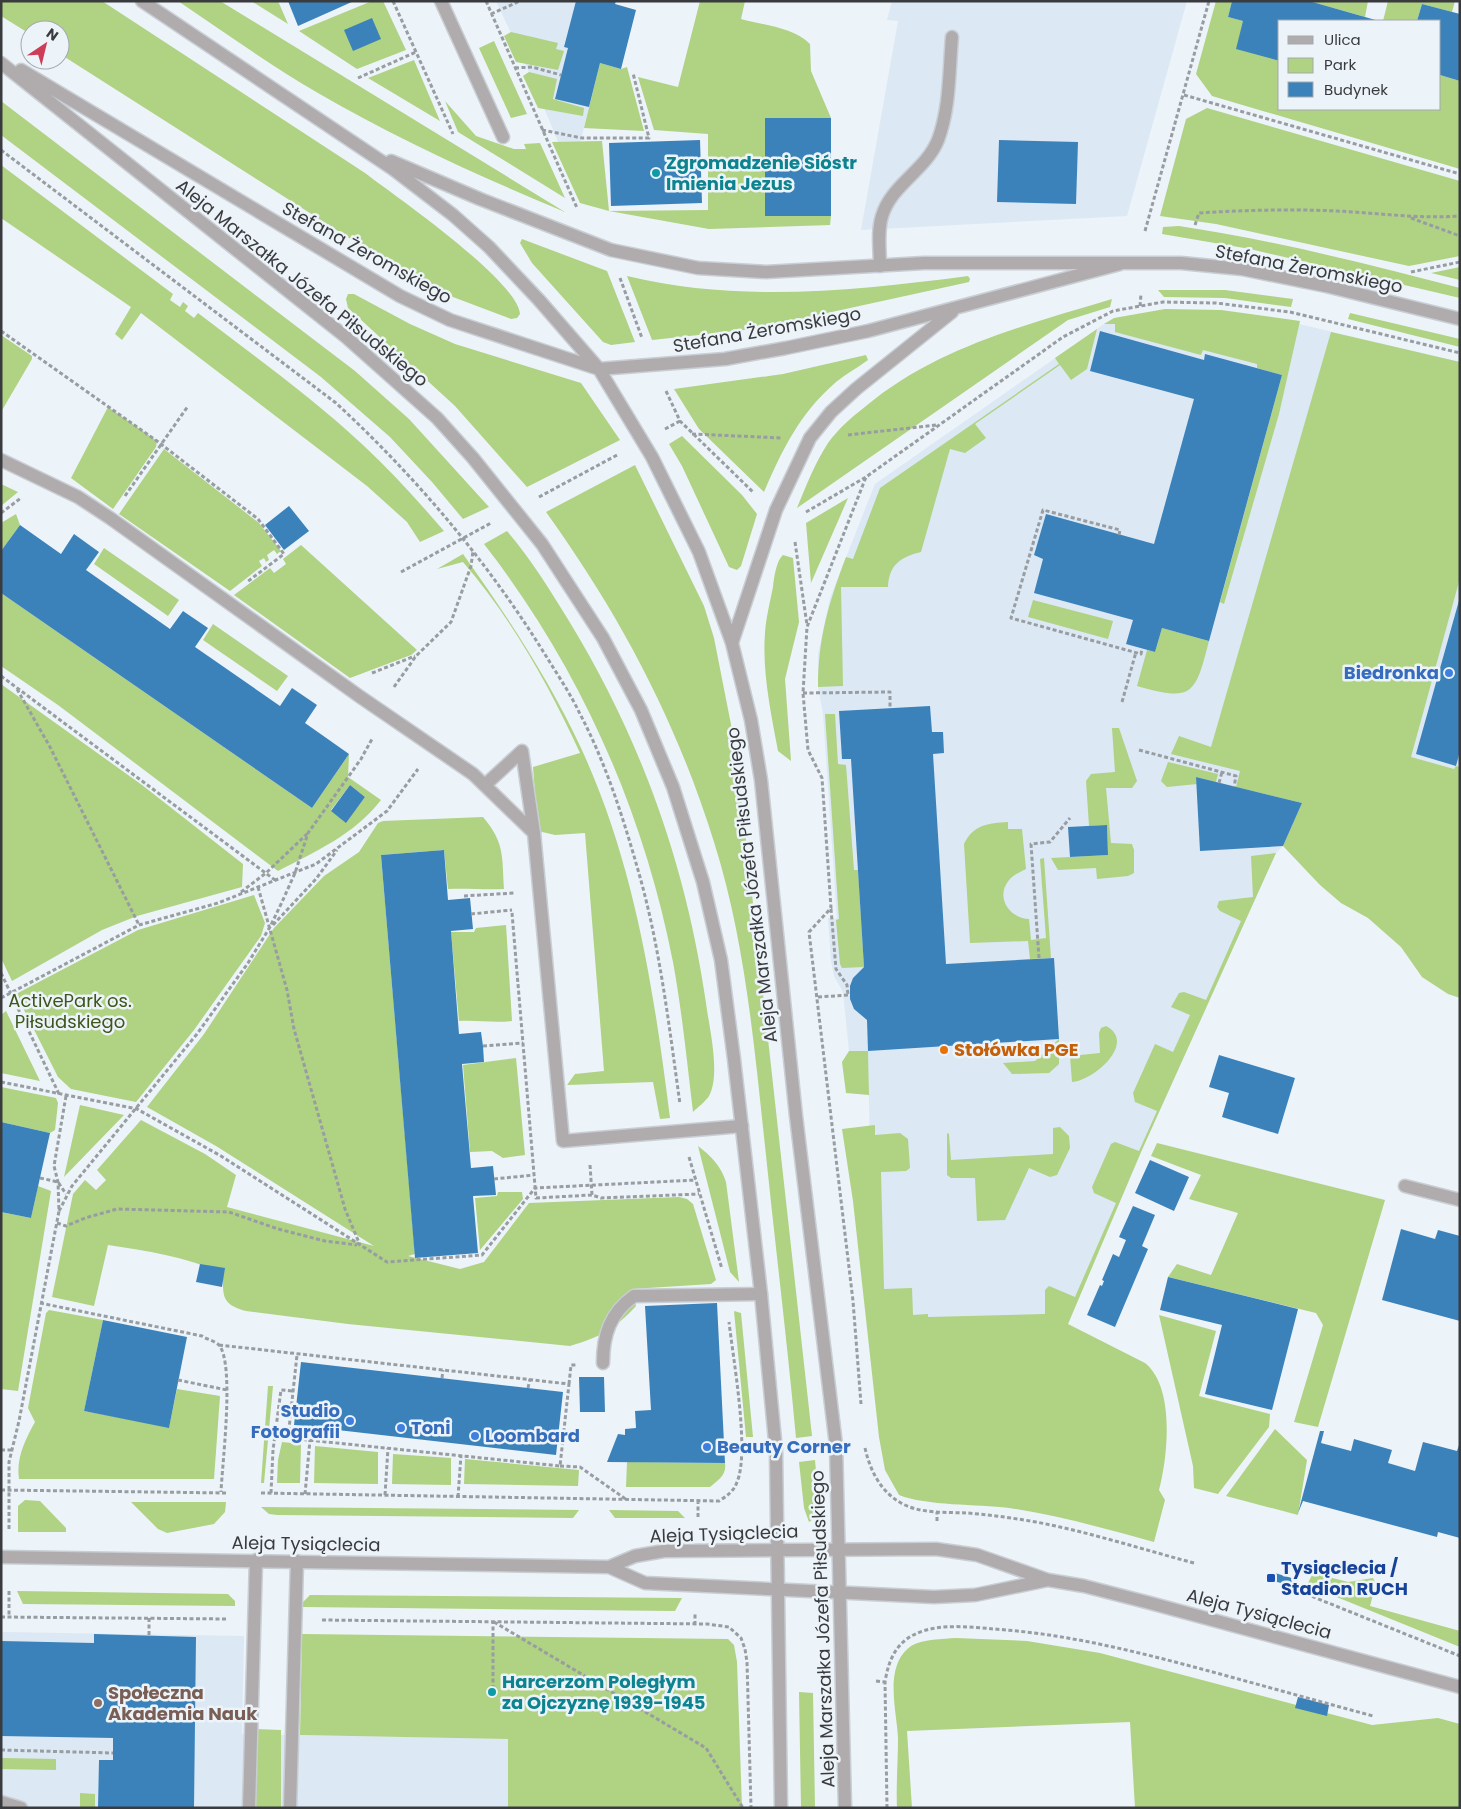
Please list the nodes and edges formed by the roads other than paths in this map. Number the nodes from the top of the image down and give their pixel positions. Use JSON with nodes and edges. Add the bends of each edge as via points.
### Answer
{"nodes":[{"id":1,"x":142,"y":1,"type":"edge"},
{"id":2,"x":441,"y":1,"type":"edge"},
{"id":3,"x":952,"y":37,"type":"dead end"},
{"id":4,"x":1,"y":58,"type":"edge"},
{"id":5,"x":1,"y":63,"type":"edge"},
{"id":6,"x":503,"y":137,"type":"dead end"},
{"id":7,"x":366,"y":150,"type":"junction"},
{"id":8,"x":1120,"y":264,"type":"junction"},
{"id":9,"x":880,"y":266,"type":"junction"},
{"id":10,"x":956,"y":308,"type":"junction"},
{"id":11,"x":1460,"y":319,"type":"edge"},
{"id":12,"x":599,"y":369,"type":"junction"},
{"id":13,"x":1,"y":460,"type":"edge"},
{"id":14,"x":732,"y":643,"type":"junction"},
{"id":15,"x":485,"y":785,"type":"junction"},
{"id":16,"x":534,"y":833,"type":"junction"},
{"id":17,"x":742,"y":1126,"type":"junction"},
{"id":18,"x":1405,"y":1186,"type":"dead end"},
{"id":19,"x":1460,"y":1200,"type":"edge"},
{"id":20,"x":761,"y":1294,"type":"junction"},
{"id":21,"x":603,"y":1363,"type":"dead end"},
{"id":22,"x":778,"y":1548,"type":"junction"},
{"id":23,"x":839,"y":1548,"type":"junction"},
{"id":24,"x":1,"y":1557,"type":"edge"},
{"id":25,"x":256,"y":1560,"type":"junction"},
{"id":26,"x":297,"y":1561,"type":"junction"},
{"id":27,"x":610,"y":1566,"type":"junction"},
{"id":28,"x":1048,"y":1580,"type":"junction"},
{"id":29,"x":776,"y":1590,"type":"junction"},
{"id":30,"x":841,"y":1592,"type":"junction"},
{"id":31,"x":1460,"y":1687,"type":"edge"},
{"id":32,"x":1,"y":1802,"type":"edge"},
{"id":33,"x":21,"y":1808,"type":"edge"},
{"id":34,"x":249,"y":1808,"type":"edge"},
{"id":35,"x":290,"y":1808,"type":"edge"},
{"id":36,"x":780,"y":1808,"type":"edge"},
{"id":37,"x":845,"y":1808,"type":"edge"}],
"edges":[{"from":1,"to":7,"type":"street","name":"Aleja Marszałka Józefa Piłsudskiego"},
{"from":2,"to":6,"type":"street"},
{"from":3,"to":9,"type":"street","via":[[945,109],[937,141],[925,162],[890,199],[882,214]]},
{"from":4,"to":12,"type":"street","name":"Stefana Żeromskiego","via":[[400,296],[450,320]]},
{"from":5,"to":17,"type":"street","name":"Aleja Marszałka Józefa Piłsudskiego","via":[[346,337],[407,390],[473,458],[542,544],[621,669],[673,786],[713,923],[728,1009]]},
{"from":7,"to":9,"type":"street","name":"Stefana Żeromskiego","via":[[564,233],[641,258],[728,271]]},
{"from":7,"to":12,"type":"street","name":"Aleja Marszałka Józefa Piłsudskiego","via":[[425,192],[489,247],[551,312]]},
{"from":8,"to":9,"type":"street","name":"Stefana Żeromskiego","via":[[924,263]]},
{"from":8,"to":10,"type":"street","name":"Stefana Żeromskiego"},
{"from":8,"to":11,"type":"street","name":"Stefana Żeromskiego","via":[[1181,264],[1242,270],[1326,286]]},
{"from":10,"to":12,"type":"street","name":"Stefana Żeromskiego","via":[[868,331],[751,354],[677,364]]},
{"from":10,"to":14,"type":"street","name":"Stefana Żeromskiego","via":[[830,412],[810,438],[776,510]]},
{"from":12,"to":14,"type":"street","name":"Aleja Marszałka Józefa Piłsudskiego","via":[[675,500],[699,552]]},
{"from":13,"to":15,"type":"street","via":[[71,493],[110,518]]},
{"from":14,"to":23,"type":"street","name":"Aleja Marszałka Józefa Piłsudskiego","via":[[761,780],[796,1116],[836,1446]]},
{"from":15,"to":16,"type":"street"},
{"from":15,"to":16,"type":"street","via":[[522,751]]},
{"from":16,"to":17,"type":"street","via":[[563,1141]]},
{"from":17,"to":20,"type":"street","name":"Aleja Marszałka Józefa Piłsudskiego"},
{"from":18,"to":19,"type":"street"},
{"from":20,"to":21,"type":"street","via":[[634,1296],[622,1305],[611,1324],[603,1342]]},
{"from":20,"to":22,"type":"street","name":"Aleja Marszałka Józefa Piłsudskiego","via":[[776,1451]]},
{"from":22,"to":23,"type":"street","name":"Aleja Tysiąclecia"},
{"from":22,"to":27,"type":"street","name":"Aleja Tysiąclecia","via":[[664,1550],[634,1556]]},
{"from":22,"to":29,"type":"street","name":"Aleja Marszałka Józefa Piłsudskiego"},
{"from":23,"to":28,"type":"street","name":"Aleja Tysiąclecia","via":[[936,1549],[977,1555]]},
{"from":23,"to":30,"type":"street","name":"Aleja Marszałka Józefa Piłsudskiego"},
{"from":24,"to":25,"type":"street","name":"Aleja Tysiąclecia"},
{"from":25,"to":26,"type":"street","name":"Aleja Tysiąclecia"},
{"from":25,"to":34,"type":"street"},
{"from":26,"to":27,"type":"street","name":"Aleja Tysiąclecia"},
{"from":26,"to":35,"type":"street"},
{"from":27,"to":29,"type":"street","name":"Aleja Tysiąclecia","via":[[645,1584]]},
{"from":28,"to":30,"type":"street","name":"Aleja Tysiąclecia","via":[[958,1597]]},
{"from":28,"to":31,"type":"street","name":"Aleja Tysiąclecia","via":[[1150,1603]]},
{"from":29,"to":30,"type":"street","name":"Aleja Tysiąclecia"},
{"from":29,"to":36,"type":"street","name":"Aleja Marszałka Józefa Piłsudskiego"},
{"from":30,"to":37,"type":"street","name":"Aleja Marszałka Józefa Piłsudskiego"},
{"from":32,"to":33,"type":"street"}]}
